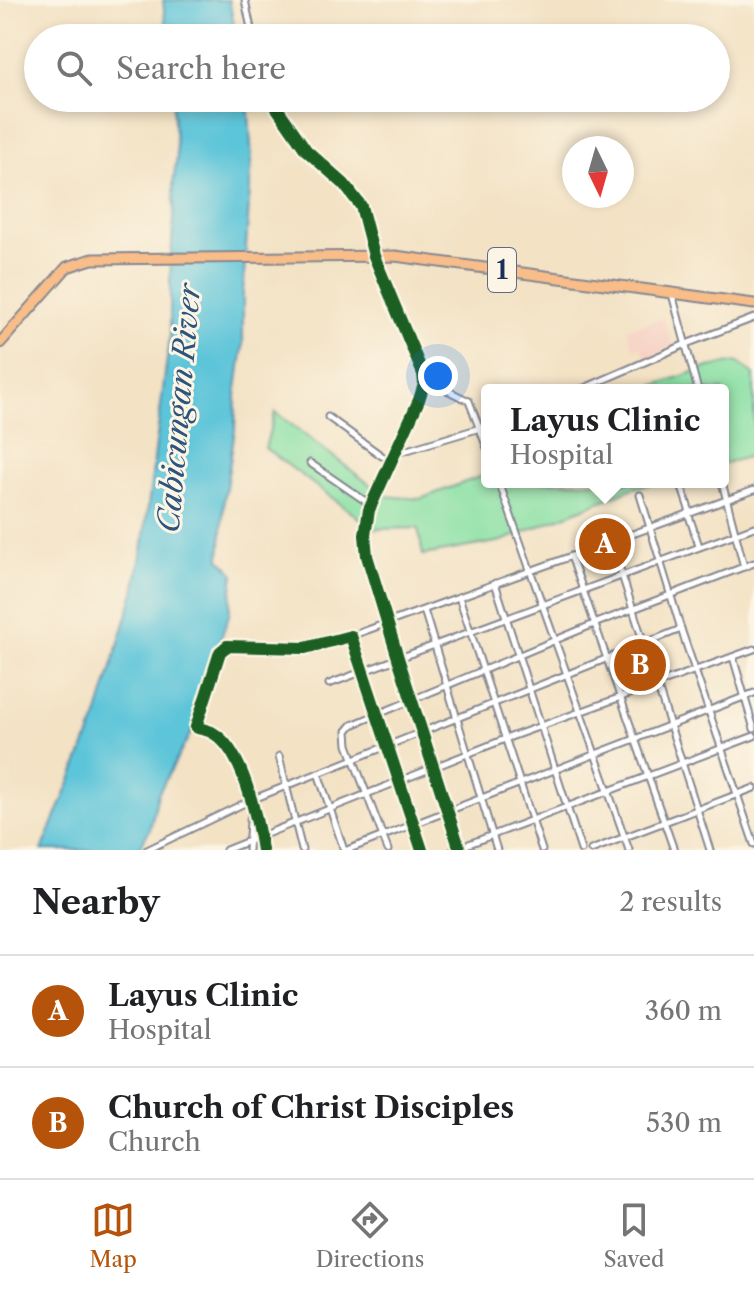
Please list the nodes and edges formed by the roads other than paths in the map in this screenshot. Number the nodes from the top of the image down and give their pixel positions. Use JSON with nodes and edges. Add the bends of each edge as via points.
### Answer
{"nodes":[{"id":1,"x":245,"y":0,"type":"edge"},
{"id":2,"x":250,"y":24,"type":"edge"},
{"id":3,"x":280,"y":112,"type":"edge"},
{"id":4,"x":374,"y":256,"type":"junction"},
{"id":5,"x":672,"y":293,"type":"junction"},
{"id":6,"x":754,"y":304,"type":"edge"},
{"id":7,"x":754,"y":318,"type":"edge"},
{"id":8,"x":0,"y":343,"type":"edge"},
{"id":9,"x":686,"y":344,"type":"junction"},
{"id":10,"x":424,"y":379,"type":"junction"},
{"id":11,"x":594,"y":384,"type":"edge"},
{"id":12,"x":696,"y":384,"type":"edge"},
{"id":13,"x":328,"y":417,"type":"dead end"},
{"id":14,"x":481,"y":422,"type":"edge"},
{"id":15,"x":481,"y":428,"type":"edge"},
{"id":16,"x":393,"y":457,"type":"junction"},
{"id":17,"x":310,"y":463,"type":"dead end"},
{"id":18,"x":501,"y":488,"type":"edge"},
{"id":19,"x":682,"y":488,"type":"edge"},
{"id":20,"x":724,"y":488,"type":"edge"},
{"id":21,"x":754,"y":490,"type":"edge"},
{"id":22,"x":640,"y":495,"type":"dead end"},
{"id":23,"x":727,"y":499,"type":"junction"},
{"id":24,"x":371,"y":505,"type":"junction"},
{"id":25,"x":689,"y":513,"type":"junction"},
{"id":26,"x":650,"y":527,"type":"junction"},
{"id":27,"x":754,"y":527,"type":"edge"},
{"id":28,"x":736,"y":534,"type":"junction"},
{"id":29,"x":611,"y":541,"type":"junction"},
{"id":30,"x":699,"y":546,"type":"junction"},
{"id":31,"x":571,"y":556,"type":"junction"},
{"id":32,"x":660,"y":562,"type":"junction"},
{"id":33,"x":754,"y":563,"type":"edge"},
{"id":34,"x":744,"y":567,"type":"junction"},
{"id":35,"x":531,"y":571,"type":"junction"},
{"id":36,"x":622,"y":575,"type":"junction"},
{"id":37,"x":495,"y":583,"type":"junction"},
{"id":38,"x":582,"y":589,"type":"junction"},
{"id":39,"x":671,"y":595,"type":"junction"},
{"id":40,"x":459,"y":597,"type":"junction"},
{"id":41,"x":543,"y":604,"type":"junction"},
{"id":42,"x":632,"y":609,"type":"junction"},
{"id":43,"x":424,"y":610,"type":"junction"},
{"id":44,"x":507,"y":616,"type":"junction"},
{"id":45,"x":388,"y":623,"type":"junction"},
{"id":46,"x":594,"y":624,"type":"junction"},
{"id":47,"x":681,"y":629,"type":"junction"},
{"id":48,"x":470,"y":631,"type":"junction"},
{"id":49,"x":351,"y":636,"type":"junction"},
{"id":50,"x":555,"y":640,"type":"junction"},
{"id":51,"x":644,"y":642,"type":"junction"},
{"id":52,"x":433,"y":644,"type":"junction"},
{"id":53,"x":754,"y":649,"type":"edge"},
{"id":54,"x":518,"y":655,"type":"junction"},
{"id":55,"x":605,"y":657,"type":"junction"},
{"id":56,"x":733,"y":657,"type":"junction"},
{"id":57,"x":398,"y":658,"type":"junction"},
{"id":58,"x":363,"y":670,"type":"junction"},
{"id":59,"x":483,"y":670,"type":"junction"},
{"id":60,"x":696,"y":670,"type":"junction"},
{"id":61,"x":567,"y":672,"type":"junction"},
{"id":62,"x":657,"y":683,"type":"junction"},
{"id":63,"x":329,"y":684,"type":"dead end"},
{"id":64,"x":447,"y":685,"type":"junction"},
{"id":65,"x":528,"y":689,"type":"junction"},
{"id":66,"x":754,"y":693,"type":"edge"},
{"id":67,"x":620,"y":696,"type":"junction"},
{"id":68,"x":744,"y":697,"type":"junction"},
{"id":69,"x":411,"y":699,"type":"junction"},
{"id":70,"x":493,"y":703,"type":"junction"},
{"id":71,"x":709,"y":710,"type":"junction"},
{"id":72,"x":580,"y":711,"type":"junction"},
{"id":73,"x":377,"y":714,"type":"junction"},
{"id":74,"x":456,"y":719,"type":"junction"},
{"id":75,"x":668,"y":724,"type":"junction"},
{"id":76,"x":540,"y":725,"type":"junction"},
{"id":77,"x":754,"y":729,"type":"edge"},
{"id":78,"x":421,"y":733,"type":"junction"},
{"id":79,"x":754,"y":736,"type":"edge"},
{"id":80,"x":635,"y":737,"type":"junction"},
{"id":81,"x":505,"y":739,"type":"junction"},
{"id":82,"x":387,"y":745,"type":"junction"},
{"id":83,"x":722,"y":748,"type":"junction"},
{"id":84,"x":594,"y":753,"type":"junction"},
{"id":85,"x":468,"y":754,"type":"junction"},
{"id":86,"x":279,"y":756,"type":"dead end"},
{"id":87,"x":354,"y":758,"type":"junction"},
{"id":88,"x":681,"y":763,"type":"junction"},
{"id":89,"x":433,"y":768,"type":"junction"},
{"id":90,"x":555,"y":769,"type":"junction"},
{"id":91,"x":318,"y":773,"type":"junction"},
{"id":92,"x":648,"y":776,"type":"junction"},
{"id":93,"x":399,"y":781,"type":"junction"},
{"id":94,"x":519,"y":783,"type":"junction"},
{"id":95,"x":287,"y":785,"type":"junction"},
{"id":96,"x":754,"y":788,"type":"edge"},
{"id":97,"x":608,"y":791,"type":"junction"},
{"id":98,"x":368,"y":793,"type":"junction"},
{"id":99,"x":738,"y":795,"type":"junction"},
{"id":100,"x":481,"y":798,"type":"junction"},
{"id":101,"x":251,"y":802,"type":"junction"},
{"id":102,"x":567,"y":807,"type":"junction"},
{"id":103,"x":330,"y":809,"type":"junction"},
{"id":104,"x":697,"y":809,"type":"junction"},
{"id":105,"x":447,"y":812,"type":"junction"},
{"id":106,"x":532,"y":821,"type":"junction"},
{"id":107,"x":297,"y":822,"type":"junction"},
{"id":108,"x":664,"y":822,"type":"junction"},
{"id":109,"x":414,"y":824,"type":"junction"},
{"id":110,"x":492,"y":834,"type":"junction"},
{"id":111,"x":260,"y":836,"type":"junction"},
{"id":112,"x":383,"y":837,"type":"junction"},
{"id":113,"x":624,"y":837,"type":"junction"},
{"id":114,"x":249,"y":840,"type":"junction"},
{"id":115,"x":754,"y":844,"type":"edge"},
{"id":116,"x":457,"y":849,"type":"edge"},
{"id":117,"x":147,"y":850,"type":"edge"},
{"id":118,"x":226,"y":850,"type":"edge"},
{"id":119,"x":248,"y":850,"type":"edge"},
{"id":120,"x":262,"y":850,"type":"edge"},
{"id":121,"x":302,"y":850,"type":"edge"},
{"id":122,"x":346,"y":850,"type":"edge"},
{"id":123,"x":388,"y":850,"type":"edge"},
{"id":124,"x":422,"y":850,"type":"edge"},
{"id":125,"x":497,"y":850,"type":"edge"},
{"id":126,"x":542,"y":850,"type":"edge"},
{"id":127,"x":581,"y":850,"type":"edge"},
{"id":128,"x":591,"y":850,"type":"edge"},
{"id":129,"x":629,"y":850,"type":"edge"},
{"id":130,"x":674,"y":850,"type":"edge"},
{"id":131,"x":710,"y":850,"type":"edge"}],
"edges":[{"from":1,"to":2,"type":"street"},
{"from":3,"to":4,"type":"street","via":[[306,150],[354,195]]},
{"from":4,"to":5,"type":"highway","number":"1"},
{"from":4,"to":8,"type":"highway","number":"1","via":[[92,259],[67,267]]},
{"from":4,"to":10,"type":"street"},
{"from":5,"to":6,"type":"highway","number":"1"},
{"from":5,"to":9,"type":"street"},
{"from":7,"to":9,"type":"street"},
{"from":9,"to":11,"type":"street"},
{"from":9,"to":12,"type":"street"},
{"from":10,"to":14,"type":"street","via":[[465,397]]},
{"from":10,"to":16,"type":"street"},
{"from":13,"to":16,"type":"street","via":[[382,456]]},
{"from":15,"to":16,"type":"street"},
{"from":16,"to":24,"type":"street"},
{"from":17,"to":24,"type":"street"},
{"from":18,"to":35,"type":"street"},
{"from":19,"to":25,"type":"street"},
{"from":20,"to":23,"type":"street"},
{"from":21,"to":23,"type":"street"},
{"from":22,"to":26,"type":"street"},
{"from":23,"to":25,"type":"street"},
{"from":23,"to":28,"type":"street"},
{"from":24,"to":45,"type":"street","via":[[367,556]]},
{"from":25,"to":26,"type":"street"},
{"from":25,"to":30,"type":"street"},
{"from":26,"to":29,"type":"street"},
{"from":26,"to":32,"type":"street"},
{"from":27,"to":28,"type":"street"},
{"from":28,"to":30,"type":"street"},
{"from":28,"to":34,"type":"street"},
{"from":29,"to":31,"type":"street"},
{"from":29,"to":36,"type":"street"},
{"from":30,"to":32,"type":"street"},
{"from":31,"to":35,"type":"street"},
{"from":31,"to":38,"type":"street"},
{"from":32,"to":36,"type":"street"},
{"from":32,"to":39,"type":"street"},
{"from":33,"to":34,"type":"street"},
{"from":34,"to":39,"type":"street"},
{"from":35,"to":37,"type":"street"},
{"from":35,"to":41,"type":"street"},
{"from":36,"to":38,"type":"street"},
{"from":36,"to":42,"type":"street"},
{"from":37,"to":40,"type":"street"},
{"from":37,"to":44,"type":"street"},
{"from":38,"to":41,"type":"street"},
{"from":38,"to":46,"type":"street"},
{"from":39,"to":42,"type":"street"},
{"from":39,"to":47,"type":"street"},
{"from":40,"to":43,"type":"street"},
{"from":40,"to":48,"type":"street"},
{"from":41,"to":44,"type":"street"},
{"from":41,"to":50,"type":"street"},
{"from":42,"to":46,"type":"street"},
{"from":42,"to":51,"type":"street"},
{"from":43,"to":45,"type":"street"},
{"from":43,"to":52,"type":"street"},
{"from":44,"to":48,"type":"street"},
{"from":44,"to":54,"type":"street"},
{"from":45,"to":49,"type":"street"},
{"from":45,"to":57,"type":"street"},
{"from":46,"to":50,"type":"street"},
{"from":46,"to":55,"type":"street"},
{"from":47,"to":51,"type":"street"},
{"from":47,"to":60,"type":"street"},
{"from":48,"to":52,"type":"street"},
{"from":48,"to":59,"type":"street"},
{"from":49,"to":58,"type":"street"},
{"from":49,"to":101,"type":"street","via":[[305,648],[221,649],[195,725],[212,732],[228,749]]},
{"from":50,"to":54,"type":"street"},
{"from":50,"to":61,"type":"street"},
{"from":51,"to":55,"type":"street"},
{"from":51,"to":62,"type":"street"},
{"from":52,"to":57,"type":"street"},
{"from":52,"to":64,"type":"street"},
{"from":53,"to":56,"type":"street"},
{"from":54,"to":59,"type":"street"},
{"from":54,"to":65,"type":"street"},
{"from":55,"to":61,"type":"street"},
{"from":55,"to":67,"type":"street"},
{"from":56,"to":60,"type":"street"},
{"from":56,"to":68,"type":"street"},
{"from":57,"to":58,"type":"street"},
{"from":57,"to":69,"type":"street"},
{"from":58,"to":63,"type":"street"},
{"from":58,"to":73,"type":"street"},
{"from":59,"to":64,"type":"street"},
{"from":59,"to":70,"type":"street"},
{"from":60,"to":62,"type":"street"},
{"from":60,"to":71,"type":"street"},
{"from":61,"to":65,"type":"street"},
{"from":61,"to":72,"type":"street"},
{"from":62,"to":67,"type":"street"},
{"from":62,"to":75,"type":"street"},
{"from":64,"to":69,"type":"street"},
{"from":64,"to":74,"type":"street"},
{"from":65,"to":70,"type":"street"},
{"from":65,"to":76,"type":"street"},
{"from":66,"to":68,"type":"street"},
{"from":67,"to":72,"type":"street"},
{"from":67,"to":80,"type":"street"},
{"from":68,"to":71,"type":"street"},
{"from":68,"to":77,"type":"street"},
{"from":69,"to":73,"type":"street"},
{"from":69,"to":78,"type":"street"},
{"from":70,"to":74,"type":"street"},
{"from":70,"to":81,"type":"street"},
{"from":71,"to":75,"type":"street"},
{"from":71,"to":83,"type":"street"},
{"from":72,"to":76,"type":"street"},
{"from":72,"to":84,"type":"street"},
{"from":73,"to":82,"type":"street"},
{"from":73,"to":87,"type":"street","via":[[348,729]]},
{"from":74,"to":78,"type":"street"},
{"from":74,"to":85,"type":"street"},
{"from":75,"to":80,"type":"street"},
{"from":75,"to":88,"type":"street"},
{"from":76,"to":81,"type":"street"},
{"from":76,"to":90,"type":"street"},
{"from":78,"to":82,"type":"street"},
{"from":78,"to":89,"type":"street"},
{"from":79,"to":83,"type":"street"},
{"from":80,"to":84,"type":"street"},
{"from":80,"to":92,"type":"street"},
{"from":81,"to":85,"type":"street"},
{"from":81,"to":94,"type":"street"},
{"from":82,"to":87,"type":"street"},
{"from":82,"to":93,"type":"street"},
{"from":83,"to":88,"type":"street"},
{"from":83,"to":99,"type":"street"},
{"from":84,"to":90,"type":"street"},
{"from":84,"to":97,"type":"street"},
{"from":85,"to":89,"type":"street"},
{"from":85,"to":100,"type":"street"},
{"from":86,"to":95,"type":"street"},
{"from":87,"to":91,"type":"street"},
{"from":87,"to":98,"type":"street"},
{"from":88,"to":92,"type":"street"},
{"from":88,"to":104,"type":"street"},
{"from":89,"to":93,"type":"street"},
{"from":89,"to":105,"type":"street"},
{"from":90,"to":94,"type":"street"},
{"from":90,"to":102,"type":"street"},
{"from":91,"to":95,"type":"street"},
{"from":91,"to":103,"type":"street"},
{"from":92,"to":97,"type":"street"},
{"from":92,"to":108,"type":"street"},
{"from":93,"to":98,"type":"street"},
{"from":93,"to":109,"type":"street"},
{"from":94,"to":100,"type":"street"},
{"from":94,"to":106,"type":"street"},
{"from":95,"to":101,"type":"street"},
{"from":95,"to":107,"type":"street"},
{"from":96,"to":99,"type":"street"},
{"from":97,"to":102,"type":"street"},
{"from":97,"to":113,"type":"street"},
{"from":98,"to":103,"type":"street"},
{"from":98,"to":112,"type":"street"},
{"from":99,"to":104,"type":"street"},
{"from":99,"to":115,"type":"street"},
{"from":100,"to":105,"type":"street"},
{"from":100,"to":110,"type":"street"},
{"from":101,"to":111,"type":"street"},
{"from":101,"to":114,"type":"street"},
{"from":101,"to":117,"type":"street"},
{"from":102,"to":106,"type":"street"},
{"from":102,"to":127,"type":"street"},
{"from":103,"to":107,"type":"street"},
{"from":103,"to":122,"type":"street"},
{"from":104,"to":108,"type":"street"},
{"from":104,"to":131,"type":"street"},
{"from":105,"to":109,"type":"street"},
{"from":105,"to":116,"type":"street"},
{"from":106,"to":110,"type":"street"},
{"from":106,"to":126,"type":"street"},
{"from":107,"to":111,"type":"street"},
{"from":107,"to":121,"type":"street"},
{"from":108,"to":113,"type":"street"},
{"from":108,"to":130,"type":"street"},
{"from":109,"to":112,"type":"street"},
{"from":109,"to":124,"type":"street"},
{"from":110,"to":116,"type":"street"},
{"from":110,"to":125,"type":"street"},
{"from":111,"to":114,"type":"street"},
{"from":111,"to":120,"type":"street"},
{"from":112,"to":122,"type":"street"},
{"from":112,"to":123,"type":"street"},
{"from":113,"to":128,"type":"street"},
{"from":113,"to":129,"type":"street"},
{"from":114,"to":118,"type":"street"},
{"from":114,"to":119,"type":"street"}]}
